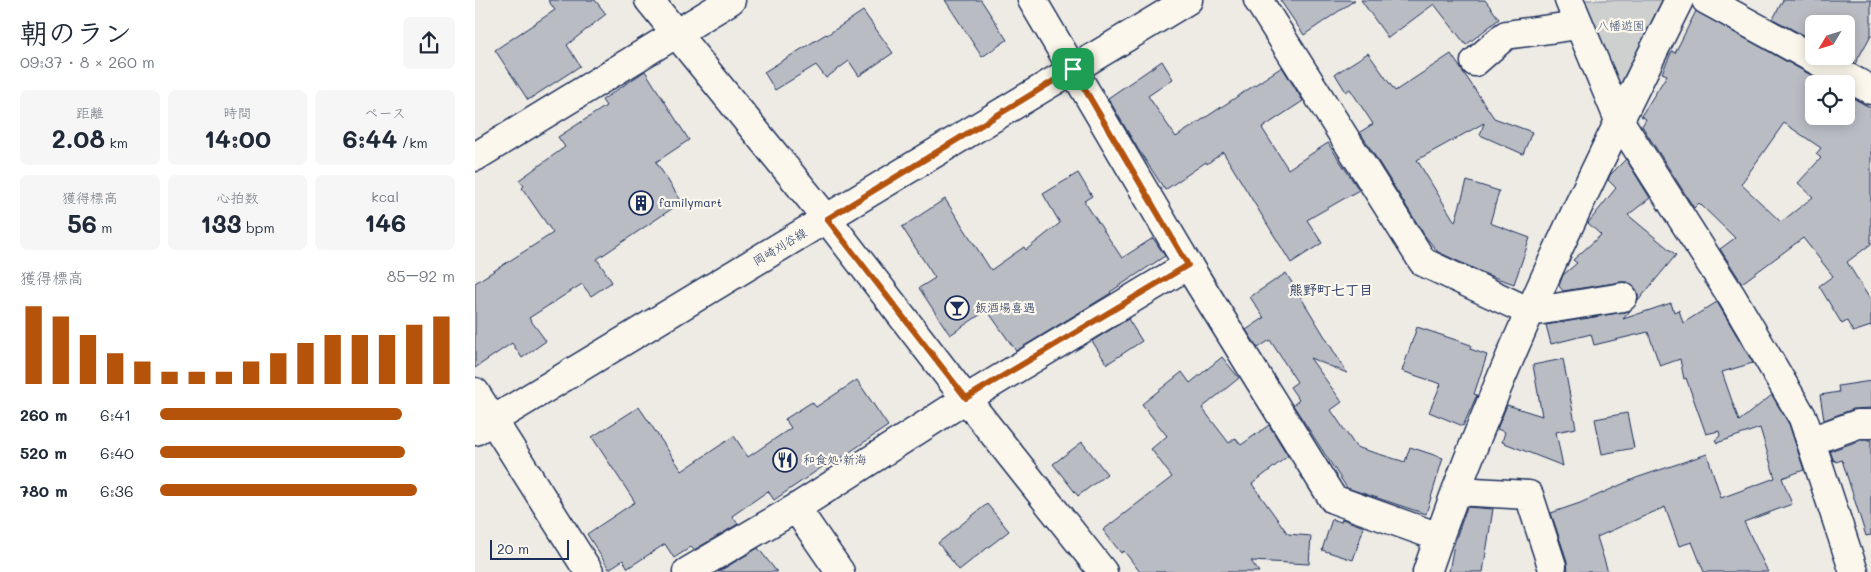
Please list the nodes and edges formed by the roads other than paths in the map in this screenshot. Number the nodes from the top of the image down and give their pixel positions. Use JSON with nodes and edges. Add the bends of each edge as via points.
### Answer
{"nodes":[{"id":1,"x":649,"y":0,"type":"edge"},
{"id":2,"x":731,"y":0,"type":"edge"},
{"id":3,"x":1032,"y":0,"type":"edge"},
{"id":4,"x":1188,"y":0,"type":"edge"},
{"id":5,"x":1259,"y":0,"type":"edge"},
{"id":6,"x":1569,"y":0,"type":"edge"},
{"id":7,"x":1679,"y":0,"type":"edge"},
{"id":8,"x":1706,"y":0,"type":"edge"},
{"id":9,"x":1579,"y":25,"type":"junction"},
{"id":10,"x":676,"y":33,"type":"junction"},
{"id":11,"x":1475,"y":62,"type":"dead end"},
{"id":12,"x":1073,"y":69,"type":"junction"},
{"id":13,"x":1871,"y":90,"type":"edge"},
{"id":14,"x":1619,"y":120,"type":"junction"},
{"id":15,"x":475,"y":157,"type":"edge"},
{"id":16,"x":827,"y":219,"type":"junction"},
{"id":17,"x":1188,"y":265,"type":"junction"},
{"id":18,"x":1623,"y":296,"type":"dead end"},
{"id":19,"x":1530,"y":312,"type":"junction"},
{"id":20,"x":475,"y":392,"type":"edge"},
{"id":21,"x":966,"y":398,"type":"junction"},
{"id":22,"x":1871,"y":424,"type":"edge"},
{"id":23,"x":484,"y":426,"type":"edge"},
{"id":24,"x":1811,"y":441,"type":"junction"},
{"id":25,"x":1456,"y":491,"type":"junction"},
{"id":26,"x":796,"y":508,"type":"junction"},
{"id":27,"x":1439,"y":537,"type":"junction"},
{"id":28,"x":1552,"y":566,"type":"dead end"},
{"id":29,"x":589,"y":572,"type":"edge"},
{"id":30,"x":687,"y":572,"type":"edge"},
{"id":31,"x":840,"y":572,"type":"edge"},
{"id":32,"x":1103,"y":572,"type":"edge"},
{"id":33,"x":1427,"y":572,"type":"edge"},
{"id":34,"x":1854,"y":572,"type":"edge"}],
"edges":[{"from":1,"to":10,"type":"street"},
{"from":2,"to":10,"type":"street"},
{"from":3,"to":12,"type":"street"},
{"from":4,"to":12,"type":"street","name":"岡崎刈谷線"},
{"from":5,"to":19,"type":"street","via":[[1423,262]]},
{"from":6,"to":9,"type":"street"},
{"from":7,"to":14,"type":"street"},
{"from":8,"to":13,"type":"street"},
{"from":9,"to":11,"type":"street","via":[[1506,35]]},
{"from":9,"to":14,"type":"street"},
{"from":10,"to":15,"type":"street"},
{"from":10,"to":16,"type":"street"},
{"from":12,"to":16,"type":"street","name":"岡崎刈谷線"},
{"from":12,"to":17,"type":"street"},
{"from":14,"to":19,"type":"street"},
{"from":14,"to":24,"type":"street","via":[[1732,296],[1803,418]]},
{"from":16,"to":21,"type":"street"},
{"from":16,"to":23,"type":"street","name":"岡崎刈谷線"},
{"from":17,"to":21,"type":"street"},
{"from":17,"to":27,"type":"street","via":[[1333,499]]},
{"from":18,"to":19,"type":"street"},
{"from":19,"to":25,"type":"street"},
{"from":20,"to":23,"type":"street"},
{"from":21,"to":26,"type":"street"},
{"from":21,"to":32,"type":"street"},
{"from":22,"to":24,"type":"street","via":[[1858,424]]},
{"from":23,"to":29,"type":"street"},
{"from":24,"to":34,"type":"street"},
{"from":25,"to":27,"type":"street"},
{"from":25,"to":28,"type":"street","via":[[1529,495]]},
{"from":26,"to":30,"type":"street"},
{"from":26,"to":31,"type":"street"},
{"from":27,"to":33,"type":"street"}]}
